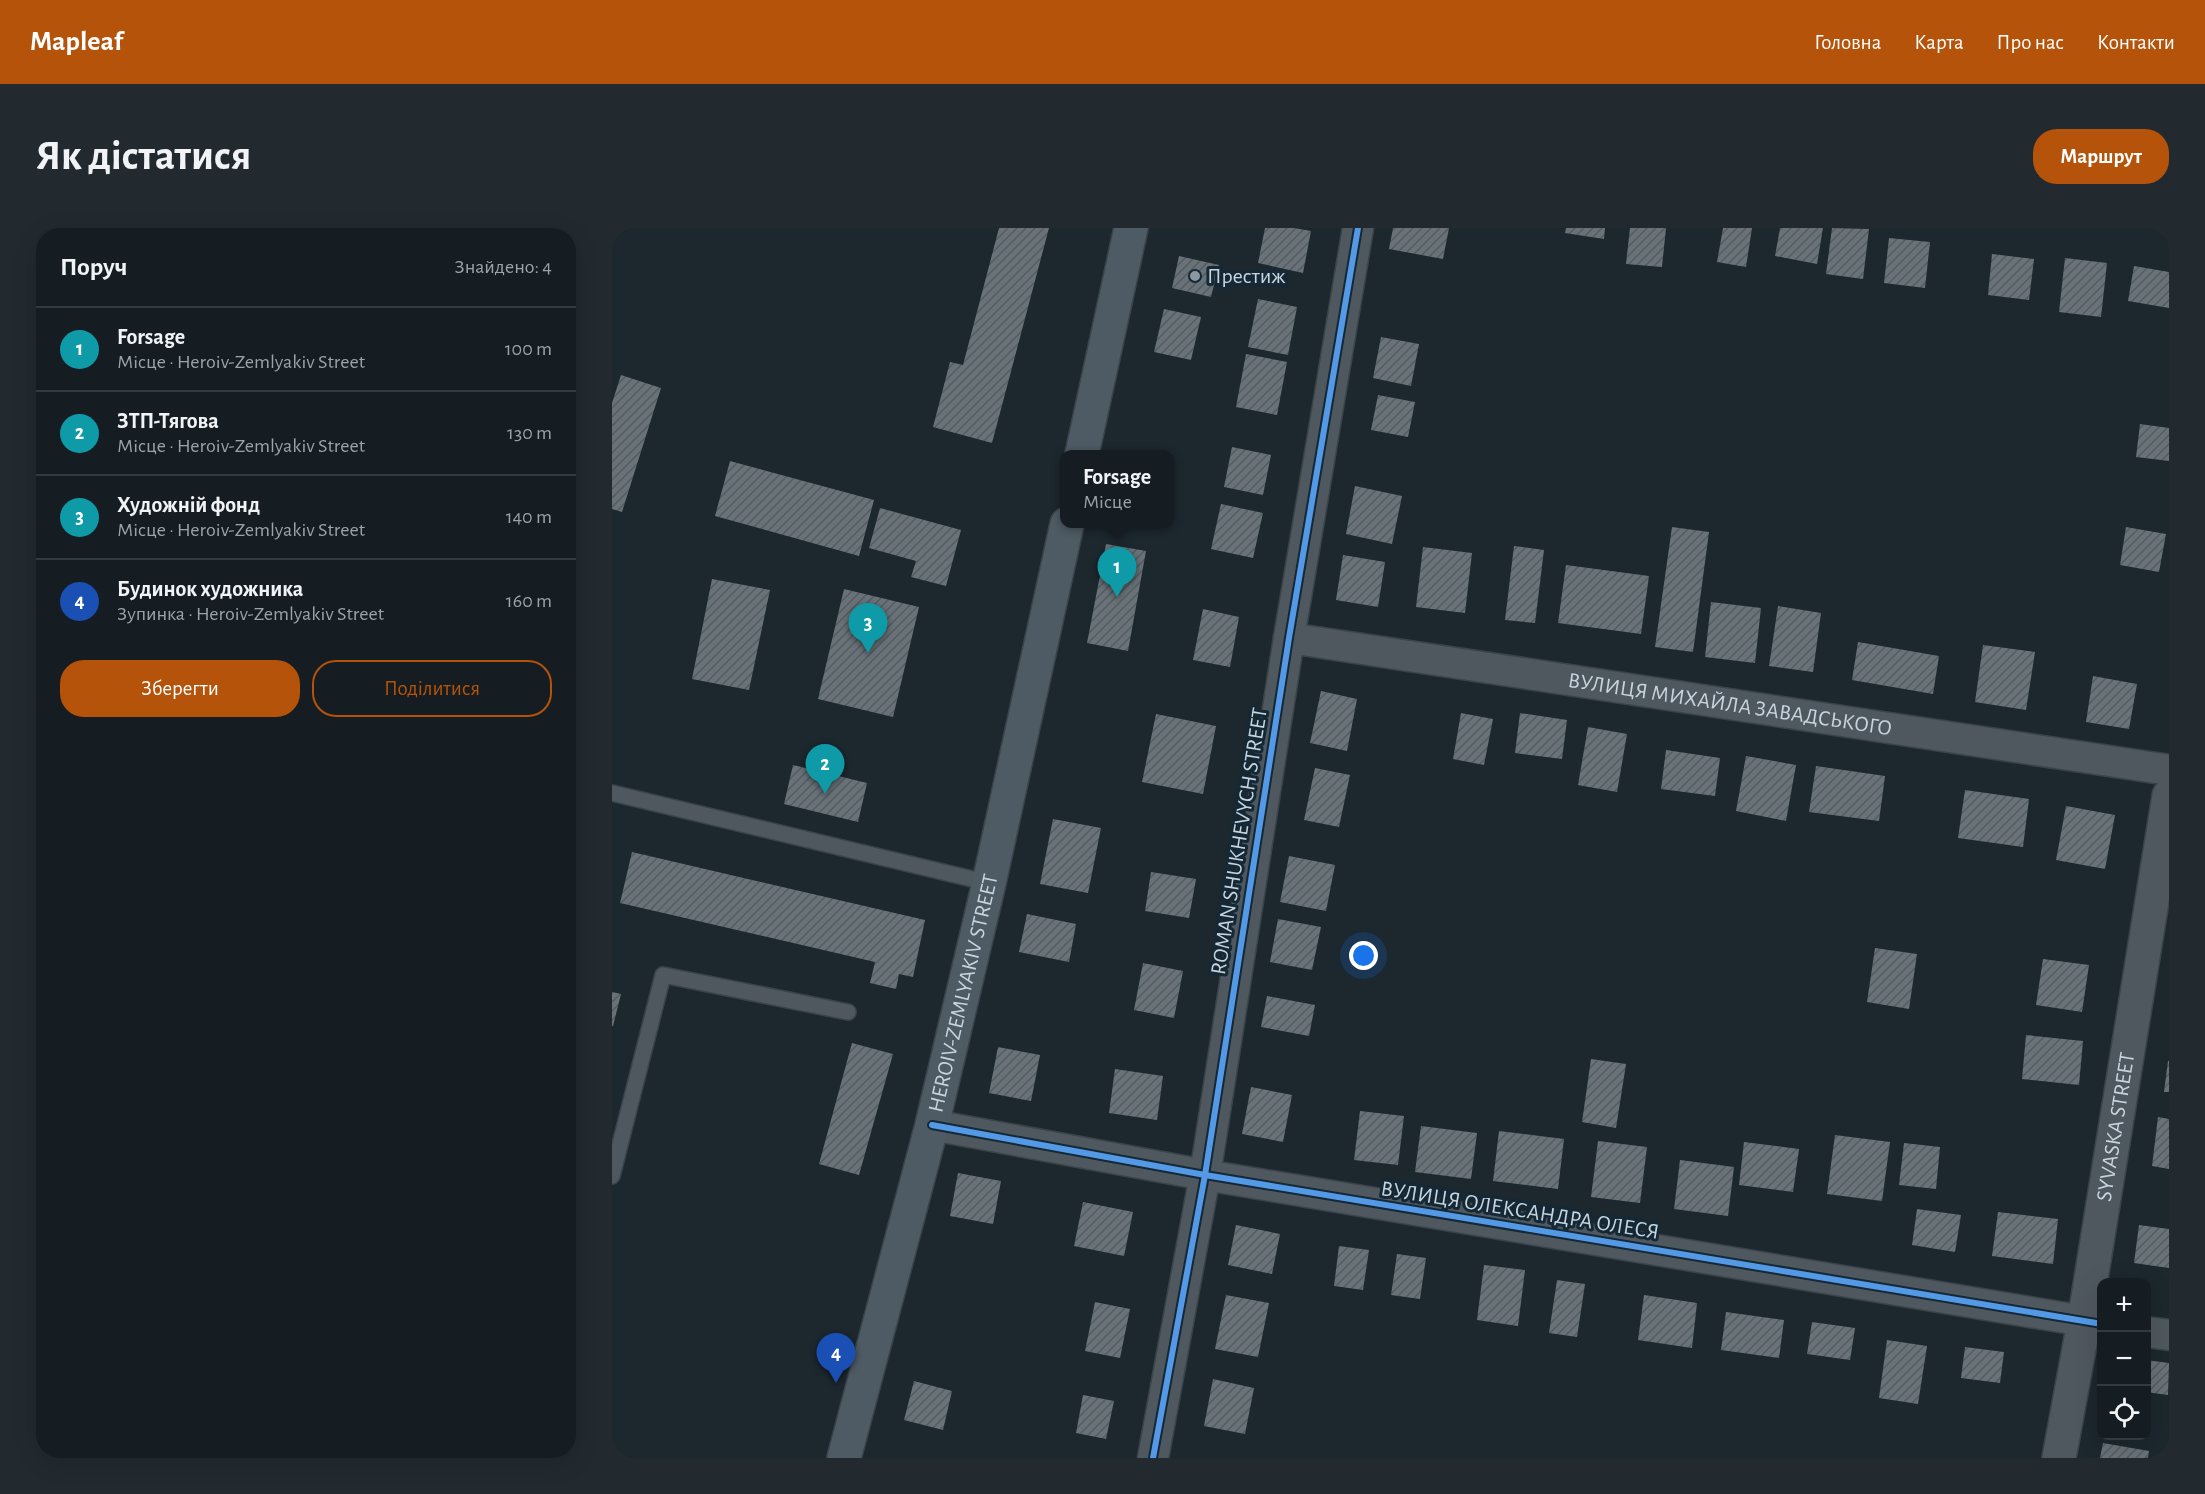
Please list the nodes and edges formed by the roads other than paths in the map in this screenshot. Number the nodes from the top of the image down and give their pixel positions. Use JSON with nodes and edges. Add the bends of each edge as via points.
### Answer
{"nodes":[{"id":1,"x":1131,"y":228,"type":"edge"},
{"id":2,"x":1358,"y":228,"type":"edge"},
{"id":3,"x":1083,"y":450,"type":"edge"},
{"id":4,"x":1066,"y":528,"type":"edge"},
{"id":5,"x":1289,"y":639,"type":"junction"},
{"id":6,"x":2169,"y":770,"type":"edge"},
{"id":7,"x":612,"y":793,"type":"edge"},
{"id":8,"x":2169,"y":796,"type":"edge"},
{"id":9,"x":989,"y":883,"type":"junction"},
{"id":10,"x":848,"y":1011,"type":"dead end"},
{"id":11,"x":932,"y":1125,"type":"junction"},
{"id":12,"x":1205,"y":1175,"type":"junction"},
{"id":13,"x":612,"y":1176,"type":"edge"},
{"id":14,"x":2093,"y":1323,"type":"edge"},
{"id":15,"x":2151,"y":1333,"type":"edge"},
{"id":16,"x":2169,"y":1335,"type":"edge"},
{"id":17,"x":843,"y":1458,"type":"edge"},
{"id":18,"x":1153,"y":1458,"type":"edge"},
{"id":19,"x":2059,"y":1458,"type":"edge"}],
"edges":[{"from":1,"to":3,"type":"main road"},
{"from":2,"to":5,"type":"street","name":"ROMAN SHUKHEVYCH STREET"},
{"from":4,"to":9,"type":"main road","name":"HEROIV-ZEMLYAKIV STREET"},
{"from":5,"to":6,"type":"street","name":"ВУЛИЦЯ МИХАЙЛА ЗАВАДСЬКОГО"},
{"from":5,"to":12,"type":"street","name":"ROMAN SHUKHEVYCH STREET"},
{"from":7,"to":9,"type":"lane"},
{"from":8,"to":14,"type":"street","name":"SYVASKA STREET"},
{"from":9,"to":11,"type":"main road","name":"HEROIV-ZEMLYAKIV STREET"},
{"from":10,"to":13,"type":"lane","via":[[663,975]]},
{"from":11,"to":12,"type":"street","name":"ВУЛИЦЯ ОЛЕКСАНДРА ОЛЕСЯ"},
{"from":11,"to":17,"type":"main road","name":"HEROIV-ZEMLYAKIV STREET"},
{"from":12,"to":14,"type":"street","name":"ВУЛИЦЯ ОЛЕКСАНДРА ОЛЕСЯ"},
{"from":12,"to":18,"type":"street","name":"ROMAN SHUKHEVYCH STREET"},
{"from":14,"to":19,"type":"street","name":"SYVASKA STREET"},
{"from":15,"to":16,"type":"street"}]}
